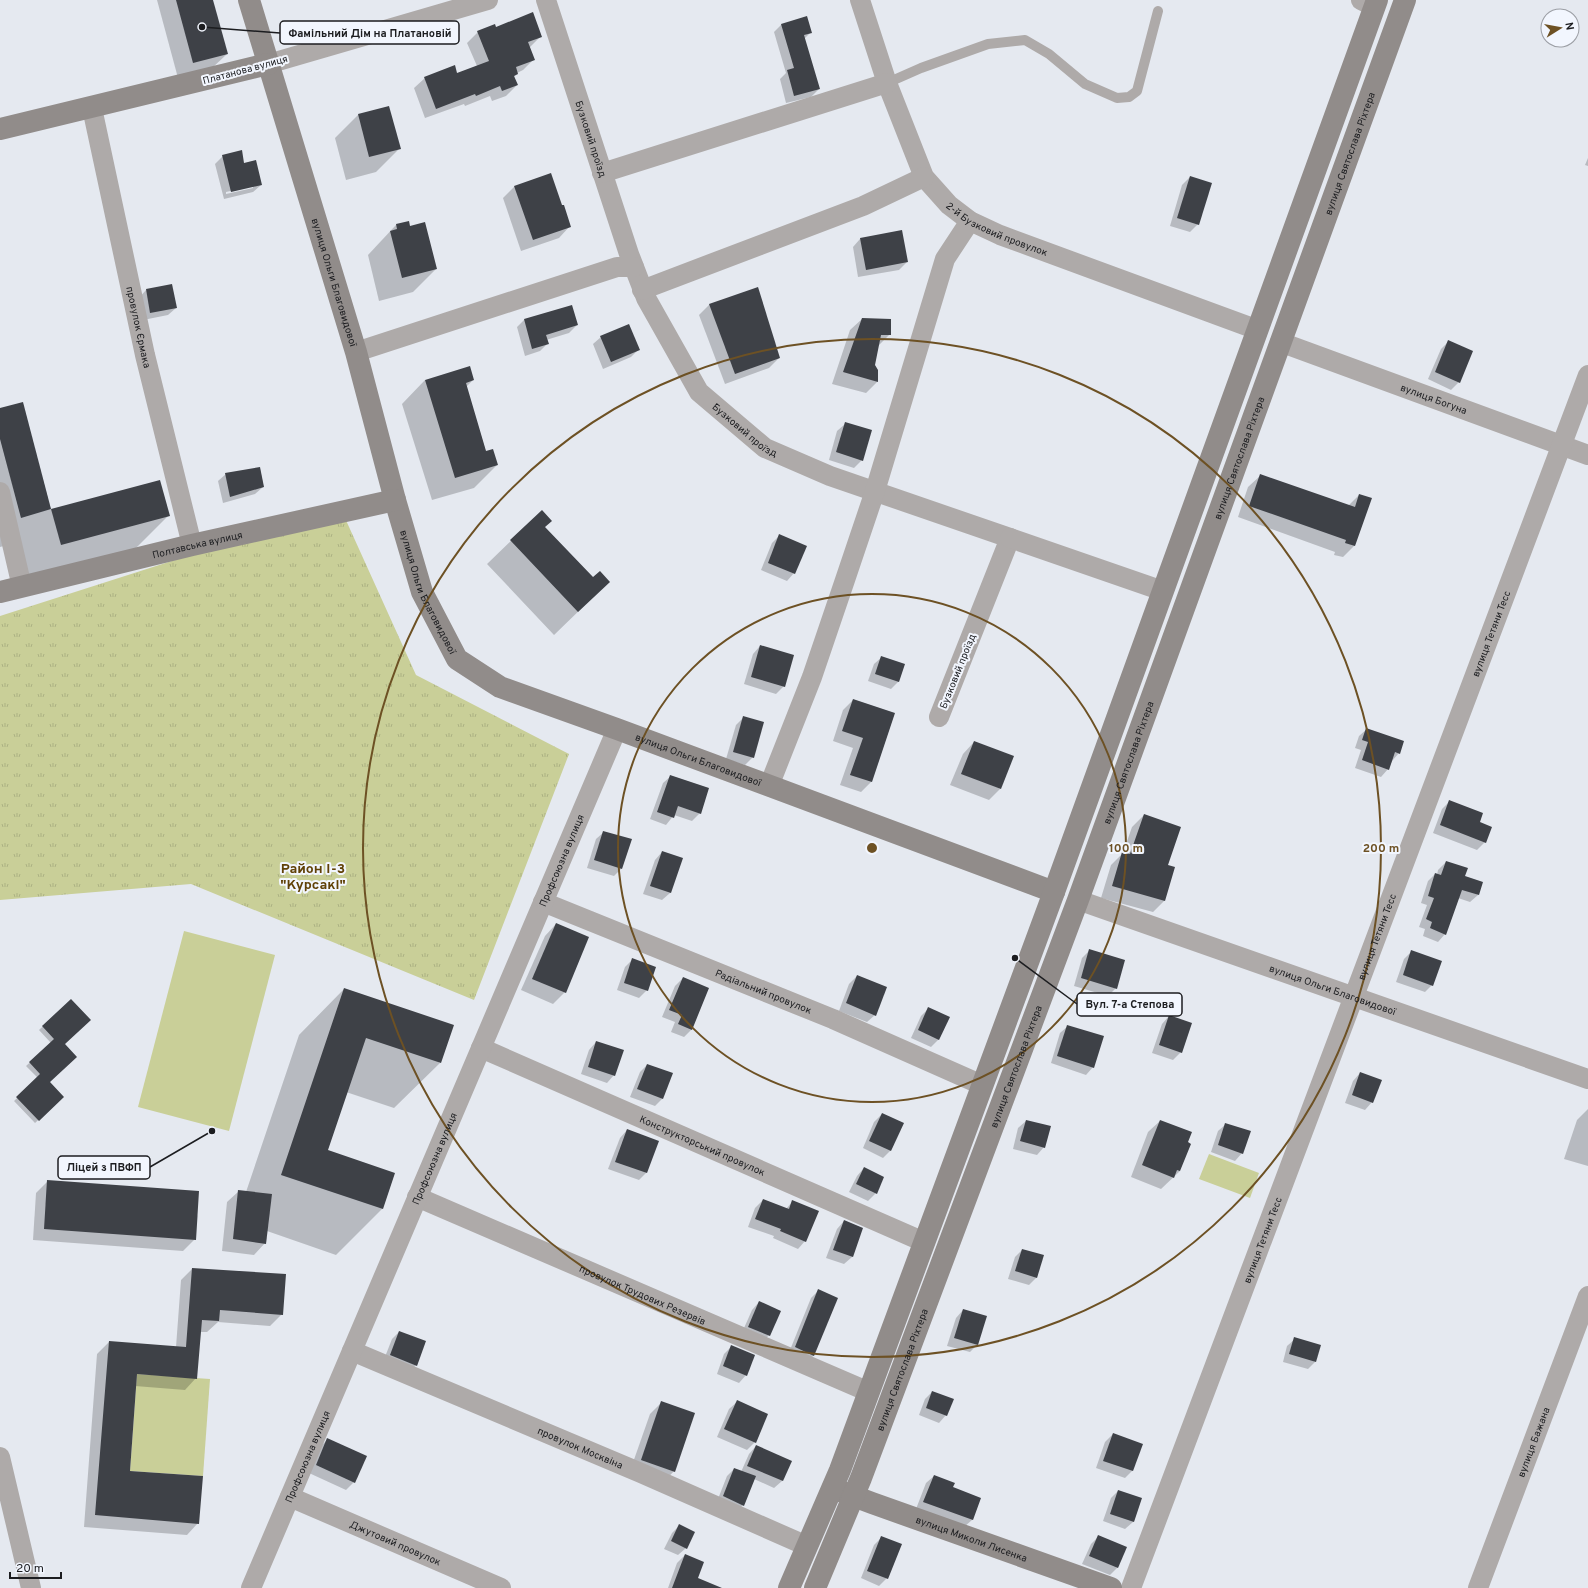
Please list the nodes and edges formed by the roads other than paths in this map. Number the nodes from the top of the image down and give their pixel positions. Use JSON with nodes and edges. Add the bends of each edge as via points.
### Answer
{"nodes":[{"id":1,"x":249,"y":0,"type":"edge"},
{"id":2,"x":488,"y":0,"type":"edge"},
{"id":3,"x":546,"y":0,"type":"edge"},
{"id":4,"x":860,"y":0,"type":"edge"},
{"id":5,"x":1405,"y":0,"type":"edge"},
{"id":6,"x":1371,"y":2,"type":"edge"},
{"id":7,"x":1158,"y":11,"type":"dead end"},
{"id":8,"x":268,"y":64,"type":"junction"},
{"id":9,"x":887,"y":83,"type":"junction"},
{"id":10,"x":92,"y":108,"type":"junction"},
{"id":11,"x":0,"y":129,"type":"edge"},
{"id":12,"x":602,"y":173,"type":"junction"},
{"id":13,"x":924,"y":177,"type":"junction"},
{"id":14,"x":970,"y":221,"type":"junction"},
{"id":15,"x":634,"y":267,"type":"junction"},
{"id":16,"x":642,"y":290,"type":"junction"},
{"id":17,"x":1258,"y":330,"type":"junction"},
{"id":18,"x":1280,"y":342,"type":"junction"},
{"id":19,"x":356,"y":352,"type":"junction"},
{"id":20,"x":1588,"y":375,"type":"edge"},
{"id":21,"x":1561,"y":445,"type":"junction"},
{"id":22,"x":1588,"y":455,"type":"edge"},
{"id":23,"x":875,"y":491,"type":"junction"},
{"id":24,"x":0,"y":492,"type":"edge"},
{"id":25,"x":395,"y":500,"type":"junction"},
{"id":26,"x":1010,"y":538,"type":"junction"},
{"id":27,"x":192,"y":545,"type":"junction"},
{"id":28,"x":22,"y":587,"type":"junction"},
{"id":29,"x":1163,"y":591,"type":"junction"},
{"id":30,"x":0,"y":592,"type":"edge"},
{"id":31,"x":939,"y":717,"type":"dead end"},
{"id":32,"x":617,"y":729,"type":"junction"},
{"id":33,"x":769,"y":786,"type":"junction"},
{"id":34,"x":1054,"y":892,"type":"junction"},
{"id":35,"x":1078,"y":900,"type":"junction"},
{"id":36,"x":544,"y":902,"type":"junction"},
{"id":37,"x":1354,"y":996,"type":"junction"},
{"id":38,"x":481,"y":1048,"type":"junction"},
{"id":39,"x":1588,"y":1079,"type":"edge"},
{"id":40,"x":982,"y":1085,"type":"junction"},
{"id":41,"x":417,"y":1197,"type":"junction"},
{"id":42,"x":924,"y":1242,"type":"junction"},
{"id":43,"x":1588,"y":1296,"type":"edge"},
{"id":44,"x":352,"y":1351,"type":"junction"},
{"id":45,"x":869,"y":1392,"type":"junction"},
{"id":46,"x":1,"y":1470,"type":"edge"},
{"id":47,"x":832,"y":1487,"type":"junction"},
{"id":48,"x":290,"y":1497,"type":"junction"},
{"id":49,"x":853,"y":1497,"type":"junction"},
{"id":50,"x":807,"y":1546,"type":"junction"},
{"id":51,"x":31,"y":1588,"type":"edge"},
{"id":52,"x":251,"y":1588,"type":"edge"},
{"id":53,"x":501,"y":1588,"type":"edge"},
{"id":54,"x":789,"y":1588,"type":"edge"},
{"id":55,"x":815,"y":1588,"type":"edge"},
{"id":56,"x":1112,"y":1588,"type":"edge"},
{"id":57,"x":1130,"y":1588,"type":"edge"},
{"id":58,"x":1478,"y":1588,"type":"edge"}],
"edges":[{"from":1,"to":8,"type":"main road","name":"вулиця Ольги Благовидової"},
{"from":2,"to":8,"type":"street","name":"Платанова вулиця"},
{"from":3,"to":12,"type":"street","name":"Бузковий проїзд"},
{"from":4,"to":9,"type":"street","name":"2-й Бузковий провулок"},
{"from":5,"to":18,"type":"main road","name":"вулиця Святослава Ріхтера"},
{"from":6,"to":17,"type":"main road"},
{"from":7,"to":9,"type":"lane","via":[[1137,91],[1129,97],[1117,98],[1085,84],[1049,54],[1025,40],[988,44]]},
{"from":8,"to":10,"type":"main road","name":"Платанова вулиця"},
{"from":8,"to":19,"type":"main road","name":"вулиця Ольги Благовидової"},
{"from":9,"to":12,"type":"street"},
{"from":9,"to":13,"type":"street","name":"2-й Бузковий провулок"},
{"from":10,"to":11,"type":"main road","name":"Платанова вулиця"},
{"from":10,"to":27,"type":"street","name":"провулок Єрмака","via":[[145,355]]},
{"from":12,"to":15,"type":"street","name":"Бузковий проїзд"},
{"from":13,"to":14,"type":"street","name":"2-й Бузковий провулок","via":[[948,205]]},
{"from":13,"to":16,"type":"street","via":[[863,206]]},
{"from":14,"to":17,"type":"street","name":"2-й Бузковий провулок","via":[[1000,235]]},
{"from":14,"to":23,"type":"street","via":[[945,259]]},
{"from":15,"to":16,"type":"street","name":"Бузковий проїзд"},
{"from":15,"to":19,"type":"street","via":[[617,267]]},
{"from":16,"to":23,"type":"street","name":"Бузковий проїзд","via":[[699,392],[765,448],[830,476]]},
{"from":17,"to":29,"type":"main road"},
{"from":18,"to":21,"type":"street","name":"вулиця Богуна"},
{"from":18,"to":35,"type":"main road","name":"вулиця Святослава Ріхтера"},
{"from":19,"to":25,"type":"main road","name":"вулиця Ольги Благовидової"},
{"from":20,"to":21,"type":"street","name":"вулиця Тетяни Тесс"},
{"from":21,"to":22,"type":"street","name":"вулиця Богуна"},
{"from":21,"to":37,"type":"street","name":"вулиця Тетяни Тесс"},
{"from":23,"to":26,"type":"street","name":"Бузковий проїзд"},
{"from":23,"to":33,"type":"street","via":[[812,677]]},
{"from":24,"to":28,"type":"street"},
{"from":25,"to":27,"type":"main road","name":"Полтавська вулиця"},
{"from":25,"to":32,"type":"main road","name":"вулиця Ольги Благовидової","via":[[422,592],[457,659],[500,687]]},
{"from":26,"to":29,"type":"street"},
{"from":26,"to":31,"type":"street","name":"Бузковий проїзд"},
{"from":27,"to":28,"type":"main road","name":"Полтавська вулиця"},
{"from":28,"to":30,"type":"main road","name":"Полтавська вулиця"},
{"from":29,"to":34,"type":"main road"},
{"from":32,"to":33,"type":"main road","name":"вулиця Ольги Благовидової"},
{"from":32,"to":36,"type":"street","name":"Профсоюзна вулиця"},
{"from":33,"to":34,"type":"main road","name":"вулиця Ольги Благовидової"},
{"from":34,"to":40,"type":"main road"},
{"from":35,"to":37,"type":"street","name":"вулиця Ольги Благовидової"},
{"from":35,"to":49,"type":"main road","name":"вулиця Святослава Ріхтера"},
{"from":36,"to":38,"type":"street","name":"Профсоюзна вулиця"},
{"from":36,"to":40,"type":"street","name":"Радіальний провулок","via":[[833,1019]]},
{"from":37,"to":39,"type":"street","name":"вулиця Ольги Благовидової"},
{"from":37,"to":57,"type":"street","name":"вулиця Тетяни Тесс"},
{"from":38,"to":41,"type":"street","name":"Профсоюзна вулиця"},
{"from":38,"to":42,"type":"street","name":"Конструкторський провулок"},
{"from":40,"to":42,"type":"main road"},
{"from":41,"to":44,"type":"street","name":"Профсоюзна вулиця"},
{"from":41,"to":45,"type":"street","name":"провулок Трудових Резервів"},
{"from":42,"to":45,"type":"main road"},
{"from":43,"to":58,"type":"street","name":"вулиця Бажана"},
{"from":44,"to":48,"type":"street","name":"Профсоюзна вулиця"},
{"from":44,"to":50,"type":"street","name":"провулок Москвіна"},
{"from":45,"to":47,"type":"main road"},
{"from":46,"to":51,"type":"street"},
{"from":47,"to":49,"type":"main road","name":"вулиця Миколи Лисенка"},
{"from":47,"to":50,"type":"main road"},
{"from":48,"to":52,"type":"street","name":"Профсоюзна вулиця"},
{"from":48,"to":53,"type":"street","name":"Джутовий провулок"},
{"from":49,"to":55,"type":"main road","name":"вулиця Святослава Ріхтера"},
{"from":49,"to":56,"type":"main road","name":"вулиця Миколи Лисенка"},
{"from":50,"to":54,"type":"main road"}]}
